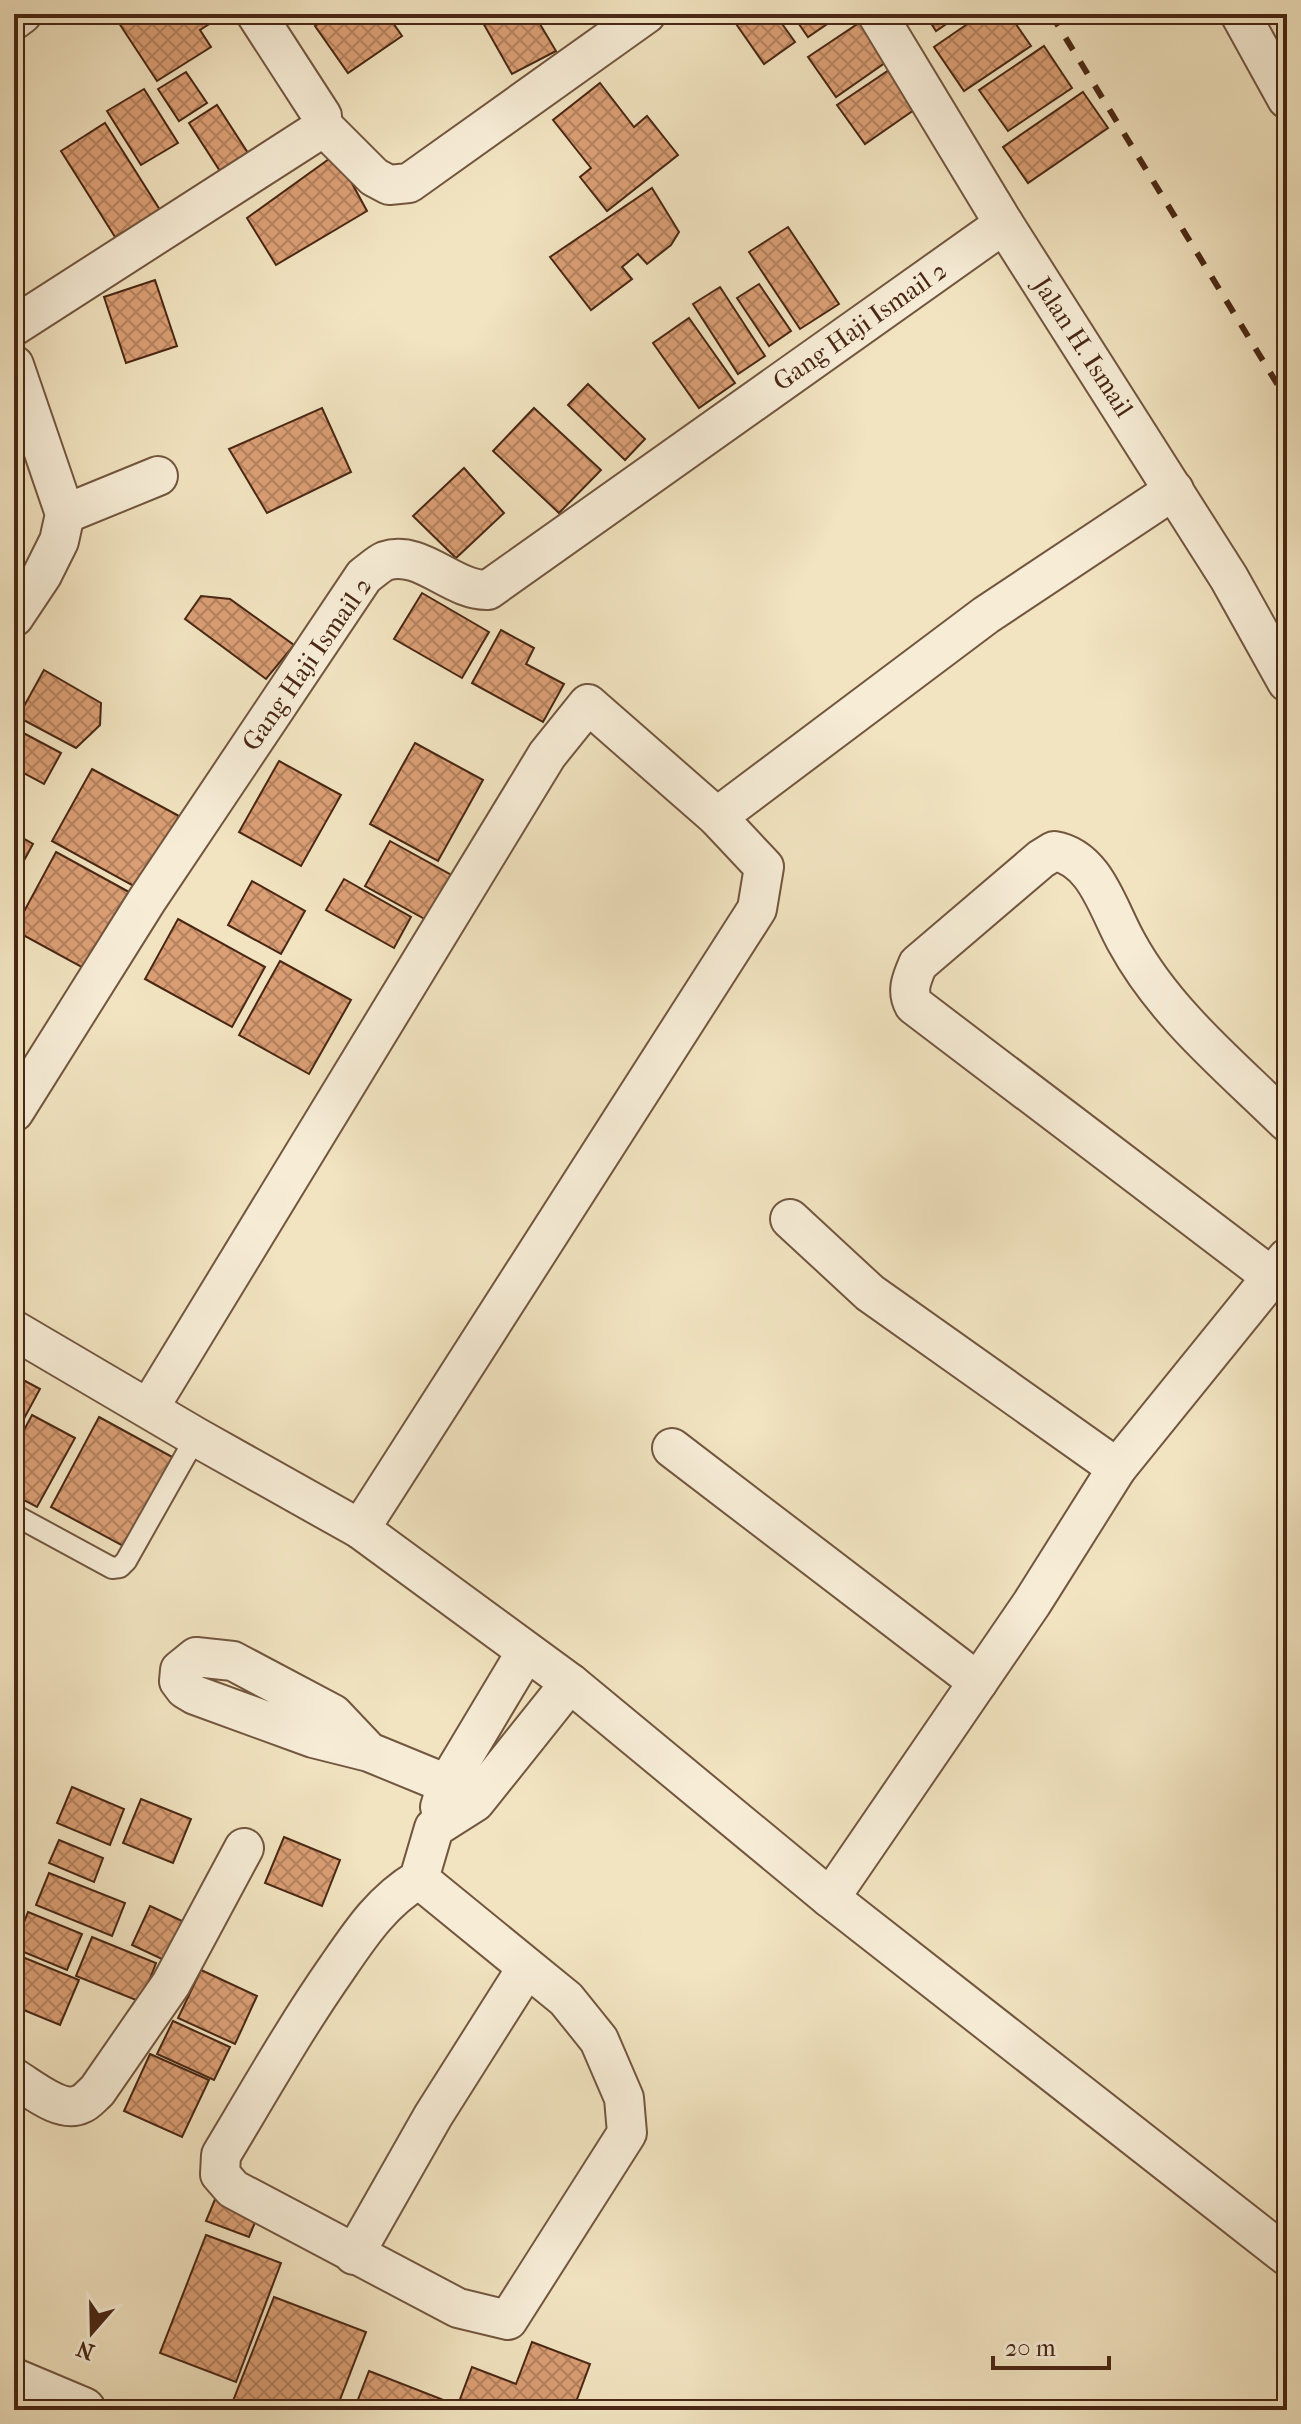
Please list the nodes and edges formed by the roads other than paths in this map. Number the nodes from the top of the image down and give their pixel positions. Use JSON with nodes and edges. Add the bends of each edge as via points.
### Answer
{"nodes":[{"id":1,"x":22,"y":14,"type":"edge"},
{"id":2,"x":256,"y":14,"type":"edge"},
{"id":3,"x":646,"y":14,"type":"edge"},
{"id":4,"x":877,"y":14,"type":"edge"},
{"id":5,"x":1240,"y":14,"type":"edge"},
{"id":6,"x":14,"y":20,"type":"edge"},
{"id":7,"x":1287,"y":99,"type":"edge"},
{"id":8,"x":322,"y":125,"type":"junction"},
{"id":9,"x":1004,"y":224,"type":"junction"},
{"id":10,"x":14,"y":326,"type":"edge"},
{"id":11,"x":14,"y":365,"type":"edge"},
{"id":12,"x":158,"y":476,"type":"dead end"},
{"id":13,"x":1174,"y":490,"type":"junction"},
{"id":14,"x":65,"y":514,"type":"junction"},
{"id":15,"x":14,"y":617,"type":"edge"},
{"id":16,"x":1287,"y":682,"type":"edge"},
{"id":17,"x":717,"y":817,"type":"junction"},
{"id":18,"x":14,"y":1112,"type":"edge"},
{"id":19,"x":1287,"y":1122,"type":"edge"},
{"id":20,"x":790,"y":1219,"type":"dead end"},
{"id":21,"x":1279,"y":1267,"type":"edge"},
{"id":22,"x":14,"y":1330,"type":"edge"},
{"id":23,"x":149,"y":1408,"type":"junction"},
{"id":24,"x":196,"y":1437,"type":"junction"},
{"id":25,"x":672,"y":1448,"type":"dead end"},
{"id":26,"x":1117,"y":1468,"type":"junction"},
{"id":27,"x":14,"y":1519,"type":"edge"},
{"id":28,"x":360,"y":1529,"type":"junction"},
{"id":29,"x":526,"y":1652,"type":"junction"},
{"id":30,"x":978,"y":1682,"type":"junction"},
{"id":31,"x":570,"y":1683,"type":"junction"},
{"id":32,"x":369,"y":1752,"type":"dead end"},
{"id":33,"x":447,"y":1784,"type":"junction"},
{"id":34,"x":434,"y":1828,"type":"junction"},
{"id":35,"x":244,"y":1848,"type":"dead end"},
{"id":36,"x":419,"y":1879,"type":"junction"},
{"id":37,"x":830,"y":1898,"type":"junction"},
{"id":38,"x":526,"y":1969,"type":"junction"},
{"id":39,"x":14,"y":2078,"type":"edge"},
{"id":40,"x":354,"y":2255,"type":"junction"},
{"id":41,"x":1287,"y":2256,"type":"edge"},
{"id":42,"x":14,"y":2382,"type":"edge"},
{"id":43,"x":83,"y":2410,"type":"edge"}],
"edges":[{"from":1,"to":6,"type":"street"},
{"from":2,"to":8,"type":"street","via":[[322,116]]},
{"from":3,"to":8,"type":"street","via":[[409,183],[389,185],[374,177]]},
{"from":4,"to":9,"type":"street","name":"Jalan H. Ismail"},
{"from":5,"to":7,"type":"street"},
{"from":8,"to":10,"type":"street"},
{"from":9,"to":13,"type":"street","name":"Jalan H. Ismail"},
{"from":9,"to":18,"type":"street","name":"Gang Haji Ismail 2","via":[[488,590],[476,590],[407,560],[384,561],[364,576],[147,900]]},
{"from":11,"to":14,"type":"street"},
{"from":12,"to":14,"type":"street"},
{"from":13,"to":16,"type":"street","name":"Jalan H. Ismail"},
{"from":13,"to":17,"type":"street","via":[[986,615]]},
{"from":14,"to":15,"type":"street","via":[[59,541]]},
{"from":17,"to":23,"type":"street","via":[[588,704],[547,755]]},
{"from":17,"to":28,"type":"street","via":[[764,867],[757,909]]},
{"from":19,"to":21,"type":"street","via":[[1167,1000],[1129,947],[1088,868],[1070,853],[1054,851],[1041,859],[918,964],[911,979],[914,1005]]},
{"from":20,"to":26,"type":"street","via":[[870,1293]]},
{"from":21,"to":26,"type":"street"},
{"from":22,"to":23,"type":"street"},
{"from":23,"to":24,"type":"street"},
{"from":24,"to":27,"type":"lane","via":[[120,1567],[112,1568]]},
{"from":24,"to":28,"type":"street"},
{"from":25,"to":30,"type":"street"},
{"from":26,"to":30,"type":"street"},
{"from":28,"to":29,"type":"street"},
{"from":29,"to":31,"type":"street"},
{"from":29,"to":33,"type":"street"},
{"from":30,"to":37,"type":"street"},
{"from":31,"to":34,"type":"street","via":[[475,1802]]},
{"from":31,"to":37,"type":"street"},
{"from":32,"to":33,"type":"street"},
{"from":33,"to":34,"type":"street"},
{"from":34,"to":36,"type":"street"},
{"from":35,"to":39,"type":"street","via":[[171,1984],[97,2091],[71,2107]]},
{"from":36,"to":38,"type":"street"},
{"from":36,"to":40,"type":"street","via":[[396,1892],[373,1917],[311,2005],[221,2155],[220,2174],[233,2189]]},
{"from":37,"to":41,"type":"street"},
{"from":38,"to":40,"type":"street"},
{"from":38,"to":40,"type":"street","via":[[566,1999],[599,2040],[624,2098],[627,2133],[508,2320],[458,2308]]},
{"from":42,"to":43,"type":"street"}]}
